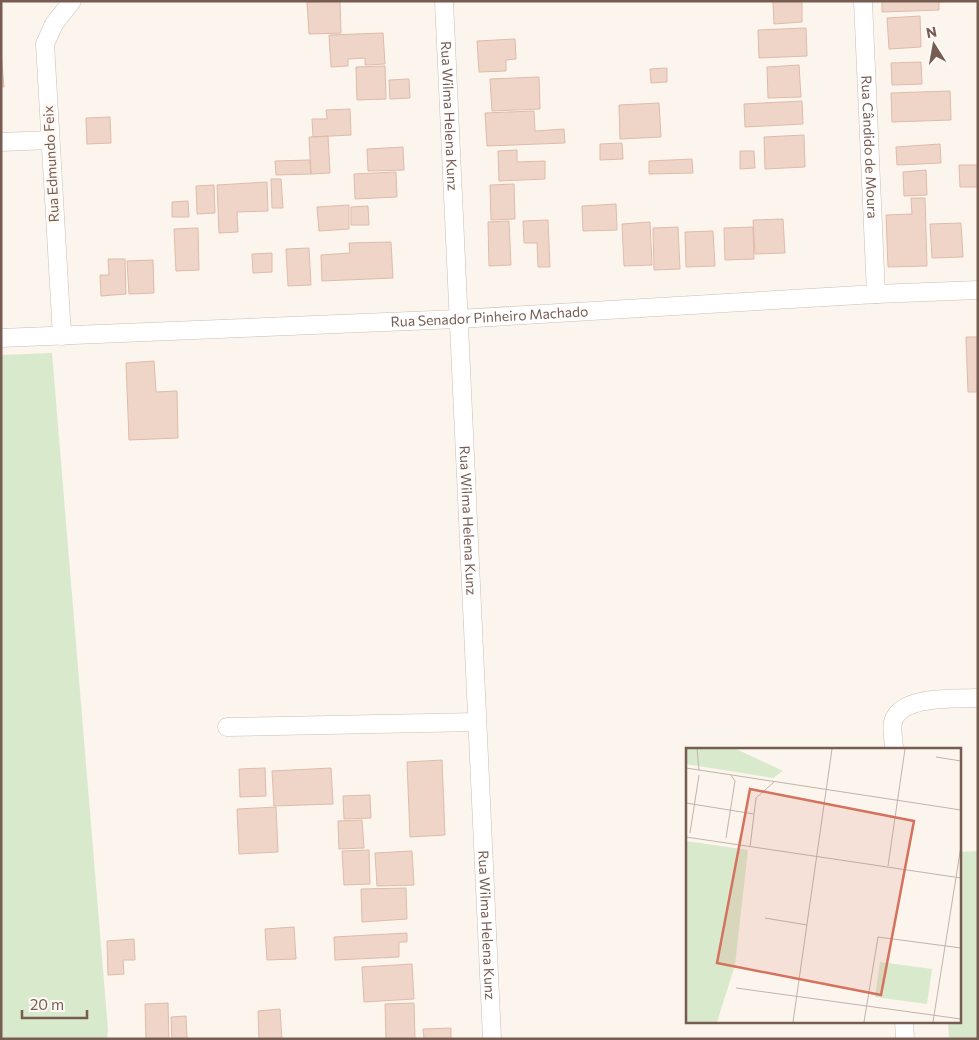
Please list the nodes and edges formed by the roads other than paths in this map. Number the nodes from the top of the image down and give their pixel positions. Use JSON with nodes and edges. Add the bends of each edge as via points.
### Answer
{"nodes":[{"id":1,"x":72,"y":1,"type":"edge"},
{"id":2,"x":444,"y":1,"type":"edge"},
{"id":3,"x":863,"y":1,"type":"edge"},
{"id":4,"x":50,"y":140,"type":"junction"},
{"id":5,"x":1,"y":142,"type":"edge"},
{"id":6,"x":978,"y":290,"type":"edge"},
{"id":7,"x":876,"y":294,"type":"junction"},
{"id":8,"x":458,"y":319,"type":"junction"},
{"id":9,"x":62,"y":336,"type":"junction"},
{"id":10,"x":1,"y":338,"type":"edge"},
{"id":11,"x":978,"y":698,"type":"edge"},
{"id":12,"x":477,"y":722,"type":"junction"},
{"id":13,"x":227,"y":728,"type":"dead end"},
{"id":14,"x":894,"y":748,"type":"edge"},
{"id":15,"x":904,"y":1022,"type":"edge"},
{"id":16,"x":492,"y":1039,"type":"edge"},
{"id":17,"x":905,"y":1039,"type":"edge"}],
"edges":[{"from":1,"to":4,"type":"street","name":"Rua Edmundo Feix","via":[[54,24],[45,44]]},
{"from":2,"to":8,"type":"street","name":"Rua Wilma Helena Kunz"},
{"from":3,"to":7,"type":"street","name":"Rua Cândido de Moura"},
{"from":4,"to":5,"type":"street"},
{"from":4,"to":9,"type":"street","name":"Rua Edmundo Feix"},
{"from":6,"to":7,"type":"street","name":"Rua Senador Pinheiro Machado"},
{"from":7,"to":8,"type":"street","name":"Rua Senador Pinheiro Machado"},
{"from":8,"to":9,"type":"street","name":"Rua Senador Pinheiro Machado"},
{"from":8,"to":12,"type":"street","name":"Rua Wilma Helena Kunz"},
{"from":9,"to":10,"type":"street","name":"Rua Senador Pinheiro Machado"},
{"from":11,"to":14,"type":"street","via":[[920,701],[902,709],[893,721]]},
{"from":12,"to":13,"type":"street"},
{"from":12,"to":16,"type":"street","name":"Rua Wilma Helena Kunz"},
{"from":15,"to":17,"type":"street"}]}
